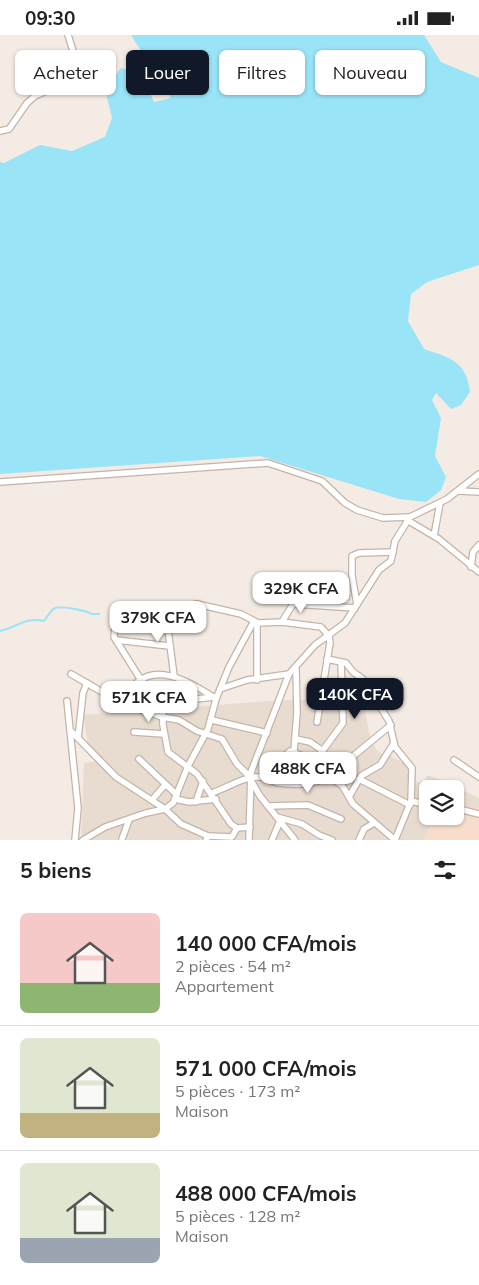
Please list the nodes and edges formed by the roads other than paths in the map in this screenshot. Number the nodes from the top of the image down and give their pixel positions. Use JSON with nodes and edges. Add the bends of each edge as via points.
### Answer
{"nodes":[{"id":1,"x":68,"y":35,"type":"edge"},
{"id":2,"x":0,"y":131,"type":"edge"},
{"id":3,"x":479,"y":474,"type":"edge"},
{"id":4,"x":0,"y":482,"type":"edge"},
{"id":5,"x":459,"y":491,"type":"junction"},
{"id":6,"x":479,"y":492,"type":"edge"},
{"id":7,"x":440,"y":503,"type":"junction"},
{"id":8,"x":409,"y":519,"type":"junction"},
{"id":9,"x":434,"y":536,"type":"junction"},
{"id":10,"x":479,"y":545,"type":"edge"},
{"id":11,"x":393,"y":552,"type":"junction"},
{"id":12,"x":472,"y":567,"type":"junction"},
{"id":13,"x":479,"y":572,"type":"edge"},
{"id":14,"x":356,"y":606,"type":"junction"},
{"id":15,"x":169,"y":611,"type":"junction"},
{"id":16,"x":256,"y":622,"type":"junction"},
{"id":17,"x":282,"y":622,"type":"junction"},
{"id":18,"x":329,"y":636,"type":"junction"},
{"id":19,"x":116,"y":640,"type":"junction"},
{"id":20,"x":169,"y":646,"type":"junction"},
{"id":21,"x":327,"y":659,"type":"junction"},
{"id":22,"x":341,"y":662,"type":"junction"},
{"id":23,"x":296,"y":669,"type":"junction"},
{"id":24,"x":71,"y":674,"type":"dead end"},
{"id":25,"x":289,"y":675,"type":"junction"},
{"id":26,"x":174,"y":677,"type":"junction"},
{"id":27,"x":139,"y":678,"type":"junction"},
{"id":28,"x":257,"y":680,"type":"junction"},
{"id":29,"x":87,"y":683,"type":"junction"},
{"id":30,"x":220,"y":689,"type":"junction"},
{"id":31,"x":215,"y":698,"type":"junction"},
{"id":32,"x":67,"y":701,"type":"dead end"},
{"id":33,"x":123,"y":703,"type":"junction"},
{"id":34,"x":162,"y":703,"type":"junction"},
{"id":35,"x":162,"y":717,"type":"junction"},
{"id":36,"x":212,"y":720,"type":"junction"},
{"id":37,"x":317,"y":722,"type":"dead end"},
{"id":38,"x":391,"y":725,"type":"junction"},
{"id":39,"x":72,"y":732,"type":"junction"},
{"id":40,"x":134,"y":732,"type":"dead end"},
{"id":41,"x":164,"y":733,"type":"junction"},
{"id":42,"x":206,"y":733,"type":"junction"},
{"id":43,"x":267,"y":733,"type":"junction"},
{"id":44,"x":78,"y":738,"type":"junction"},
{"id":45,"x":296,"y":739,"type":"junction"},
{"id":46,"x":394,"y":743,"type":"junction"},
{"id":47,"x":294,"y":751,"type":"junction"},
{"id":48,"x":323,"y":751,"type":"junction"},
{"id":49,"x":139,"y":759,"type":"dead end"},
{"id":50,"x":454,"y":760,"type":"dead end"},
{"id":51,"x":315,"y":761,"type":"junction"},
{"id":52,"x":188,"y":766,"type":"junction"},
{"id":53,"x":328,"y":777,"type":"junction"},
{"id":54,"x":479,"y":777,"type":"edge"},
{"id":55,"x":250,"y":778,"type":"junction"},
{"id":56,"x":359,"y":779,"type":"junction"},
{"id":57,"x":203,"y":781,"type":"junction"},
{"id":58,"x":278,"y":783,"type":"junction"},
{"id":59,"x":340,"y":784,"type":"junction"},
{"id":60,"x":164,"y":785,"type":"junction"},
{"id":61,"x":214,"y":796,"type":"junction"},
{"id":62,"x":176,"y":797,"type":"junction"},
{"id":63,"x":349,"y":797,"type":"junction"},
{"id":64,"x":152,"y":800,"type":"junction"},
{"id":65,"x":196,"y":802,"type":"junction"},
{"id":66,"x":410,"y":803,"type":"junction"},
{"id":67,"x":419,"y":804,"type":"edge"},
{"id":68,"x":268,"y":806,"type":"junction"},
{"id":69,"x":165,"y":809,"type":"junction"},
{"id":70,"x":464,"y":811,"type":"edge"},
{"id":71,"x":479,"y":815,"type":"edge"},
{"id":72,"x":278,"y":819,"type":"junction"},
{"id":73,"x":341,"y":819,"type":"dead end"},
{"id":74,"x":129,"y":820,"type":"junction"},
{"id":75,"x":374,"y":823,"type":"junction"},
{"id":76,"x":250,"y":827,"type":"junction"},
{"id":77,"x":237,"y":828,"type":"junction"},
{"id":78,"x":207,"y":838,"type":"edge"},
{"id":79,"x":122,"y":839,"type":"dead end"},
{"id":80,"x":75,"y":840,"type":"edge"},
{"id":81,"x":83,"y":840,"type":"edge"},
{"id":82,"x":249,"y":840,"type":"edge"},
{"id":83,"x":272,"y":840,"type":"edge"},
{"id":84,"x":294,"y":840,"type":"edge"},
{"id":85,"x":332,"y":840,"type":"edge"},
{"id":86,"x":358,"y":840,"type":"edge"}],
"edges":[{"from":1,"to":2,"type":"street","via":[[78,67],[73,79],[35,95],[9,129]]},
{"from":3,"to":5,"type":"street"},
{"from":4,"to":8,"type":"street","via":[[268,463],[322,481],[345,503],[363,512],[389,519]]},
{"from":5,"to":6,"type":"street"},
{"from":5,"to":7,"type":"street"},
{"from":7,"to":8,"type":"street"},
{"from":7,"to":9,"type":"street"},
{"from":8,"to":9,"type":"street"},
{"from":8,"to":11,"type":"street","via":[[395,541]]},
{"from":9,"to":12,"type":"street"},
{"from":10,"to":12,"type":"street","via":[[473,552]]},
{"from":11,"to":14,"type":"street","via":[[392,561],[379,570]]},
{"from":11,"to":14,"type":"street","via":[[352,556]]},
{"from":12,"to":13,"type":"street"},
{"from":14,"to":17,"type":"street","via":[[293,604]]},
{"from":14,"to":18,"type":"street","via":[[345,623]]},
{"from":15,"to":16,"type":"street","via":[[197,604],[241,614]]},
{"from":15,"to":19,"type":"street","via":[[130,613],[114,630]]},
{"from":15,"to":20,"type":"street","via":[[166,623]]},
{"from":16,"to":17,"type":"street"},
{"from":16,"to":28,"type":"street"},
{"from":16,"to":30,"type":"street"},
{"from":17,"to":18,"type":"street","via":[[319,626]]},
{"from":18,"to":21,"type":"street"},
{"from":18,"to":23,"type":"street","via":[[315,645]]},
{"from":19,"to":20,"type":"street"},
{"from":19,"to":27,"type":"street"},
{"from":20,"to":26,"type":"street"},
{"from":21,"to":22,"type":"street"},
{"from":21,"to":37,"type":"street"},
{"from":22,"to":38,"type":"street","via":[[363,679]]},
{"from":22,"to":48,"type":"street","via":[[345,719]]},
{"from":23,"to":25,"type":"street"},
{"from":23,"to":45,"type":"street"},
{"from":24,"to":29,"type":"street"},
{"from":25,"to":28,"type":"street"},
{"from":25,"to":43,"type":"street"},
{"from":26,"to":27,"type":"street","via":[[154,674]]},
{"from":26,"to":31,"type":"street"},
{"from":27,"to":33,"type":"street"},
{"from":27,"to":34,"type":"street"},
{"from":28,"to":30,"type":"street"},
{"from":29,"to":33,"type":"street"},
{"from":29,"to":44,"type":"street"},
{"from":30,"to":31,"type":"street"},
{"from":31,"to":34,"type":"street"},
{"from":31,"to":36,"type":"street"},
{"from":32,"to":39,"type":"street"},
{"from":33,"to":35,"type":"street"},
{"from":34,"to":35,"type":"street"},
{"from":35,"to":41,"type":"street"},
{"from":35,"to":42,"type":"street","via":[[179,720]]},
{"from":36,"to":42,"type":"street"},
{"from":36,"to":43,"type":"street"},
{"from":38,"to":46,"type":"street"},
{"from":38,"to":59,"type":"street","via":[[352,757]]},
{"from":39,"to":44,"type":"street"},
{"from":39,"to":80,"type":"street","via":[[78,816]]},
{"from":40,"to":41,"type":"street"},
{"from":41,"to":52,"type":"street","via":[[170,756]]},
{"from":42,"to":52,"type":"street"},
{"from":42,"to":55,"type":"street","via":[[225,742],[237,765]]},
{"from":43,"to":55,"type":"street"},
{"from":44,"to":64,"type":"street","via":[[116,777]]},
{"from":45,"to":47,"type":"street"},
{"from":45,"to":48,"type":"street","via":[[310,742]]},
{"from":46,"to":56,"type":"street","via":[[380,765]]},
{"from":46,"to":66,"type":"street","via":[[412,767]]},
{"from":47,"to":51,"type":"street"},
{"from":47,"to":58,"type":"street","via":[[287,752]]},
{"from":48,"to":51,"type":"street"},
{"from":49,"to":60,"type":"street"},
{"from":50,"to":54,"type":"street"},
{"from":51,"to":53,"type":"street"},
{"from":52,"to":57,"type":"street"},
{"from":52,"to":62,"type":"street"},
{"from":53,"to":58,"type":"street","via":[[312,783]]},
{"from":53,"to":59,"type":"street"},
{"from":55,"to":58,"type":"street","via":[[262,777]]},
{"from":55,"to":61,"type":"street"},
{"from":55,"to":68,"type":"street"},
{"from":55,"to":76,"type":"street"},
{"from":56,"to":63,"type":"street"},
{"from":56,"to":66,"type":"street"},
{"from":57,"to":61,"type":"street"},
{"from":57,"to":65,"type":"street"},
{"from":59,"to":63,"type":"street"},
{"from":60,"to":62,"type":"street"},
{"from":60,"to":64,"type":"street"},
{"from":61,"to":65,"type":"street"},
{"from":61,"to":77,"type":"street","via":[[225,817]]},
{"from":62,"to":65,"type":"street","via":[[185,802]]},
{"from":62,"to":69,"type":"street"},
{"from":63,"to":75,"type":"street"},
{"from":64,"to":69,"type":"street"},
{"from":66,"to":67,"type":"street"},
{"from":66,"to":75,"type":"street","via":[[395,840]]},
{"from":68,"to":72,"type":"street"},
{"from":68,"to":73,"type":"street","via":[[308,805]]},
{"from":69,"to":74,"type":"street"},
{"from":69,"to":78,"type":"street","via":[[181,824]]},
{"from":70,"to":71,"type":"street"},
{"from":72,"to":83,"type":"street"},
{"from":72,"to":84,"type":"street"},
{"from":72,"to":85,"type":"street","via":[[302,824]]},
{"from":74,"to":79,"type":"street"},
{"from":74,"to":81,"type":"street","via":[[105,827]]},
{"from":75,"to":86,"type":"street","via":[[364,829]]},
{"from":76,"to":77,"type":"street"},
{"from":76,"to":82,"type":"street"},
{"from":77,"to":78,"type":"street","via":[[232,837]]}]}
